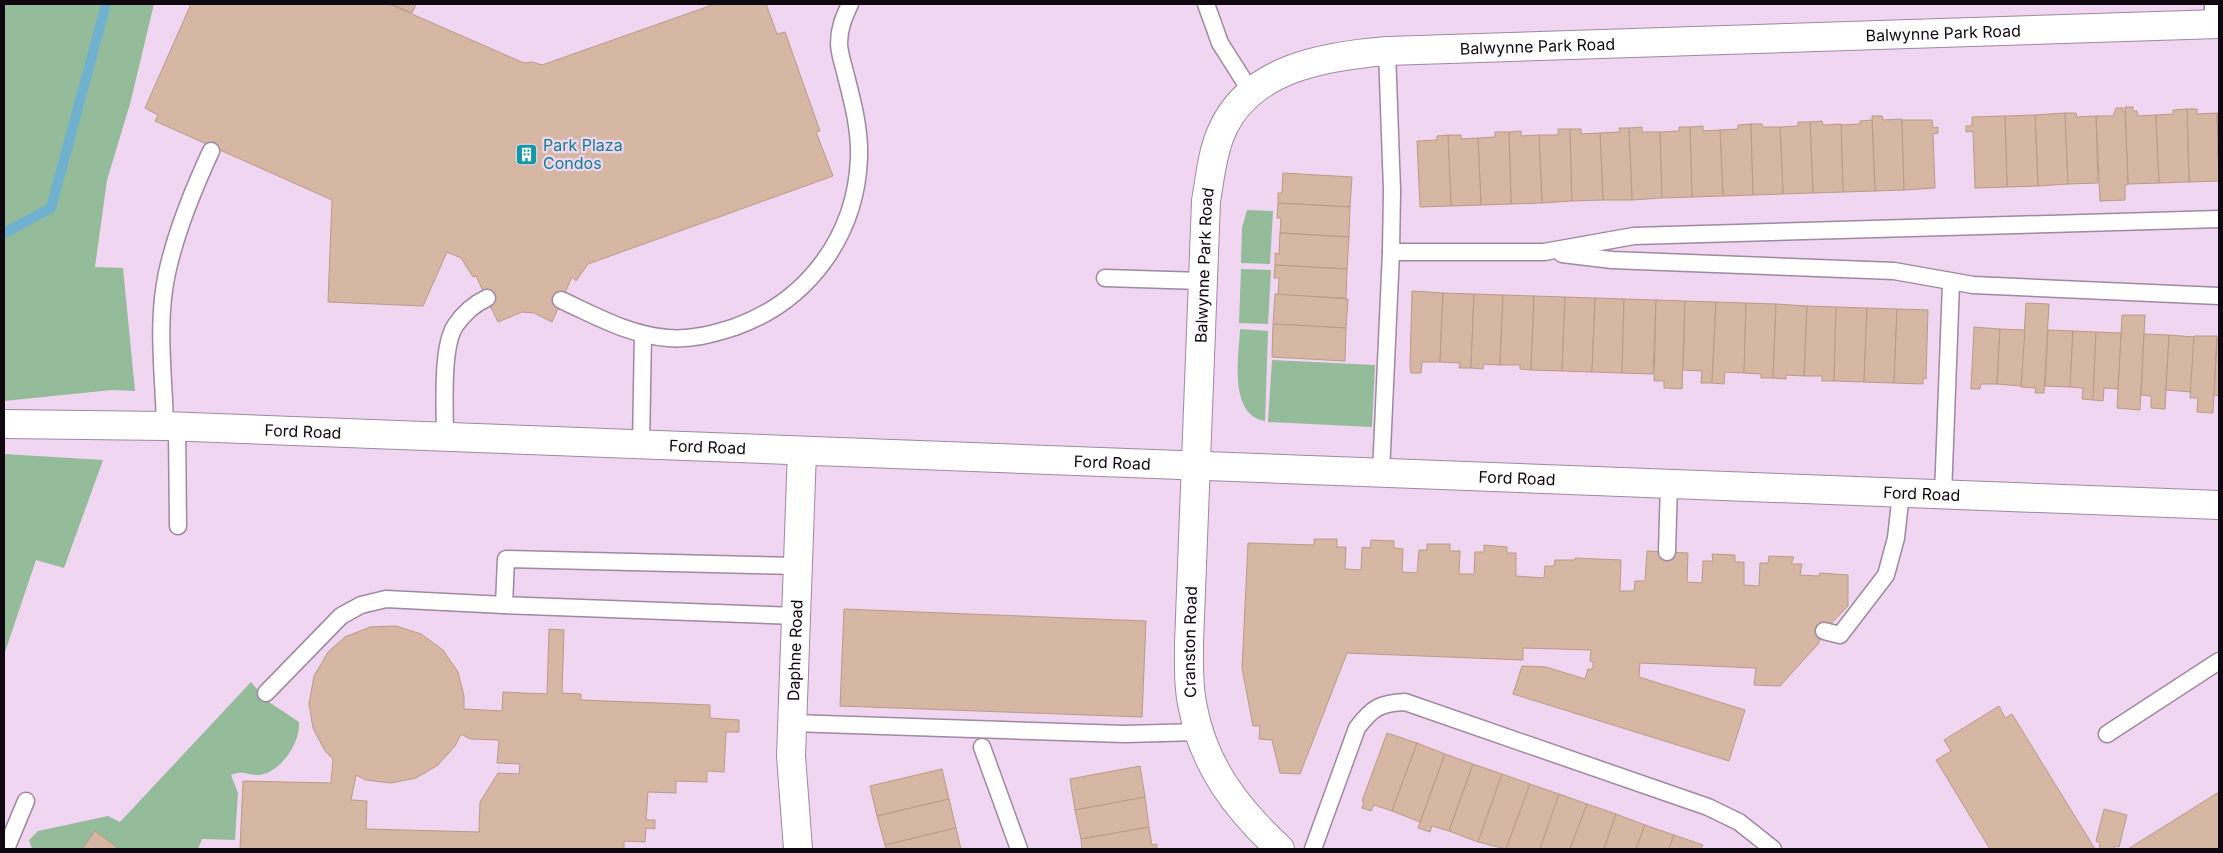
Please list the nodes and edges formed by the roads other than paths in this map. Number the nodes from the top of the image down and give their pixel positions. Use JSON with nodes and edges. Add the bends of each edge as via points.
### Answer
{"nodes":[{"id":1,"x":850,"y":4,"type":"edge"},
{"id":2,"x":1206,"y":4,"type":"edge"},
{"id":3,"x":2215,"y":17,"type":"edge"},
{"id":4,"x":1387,"y":52,"type":"junction"},
{"id":5,"x":1251,"y":92,"type":"junction"},
{"id":6,"x":211,"y":151,"type":"dead end"},
{"id":7,"x":2219,"y":219,"type":"edge"},
{"id":8,"x":1391,"y":252,"type":"junction"},
{"id":9,"x":1544,"y":252,"type":"junction"},
{"id":10,"x":1105,"y":278,"type":"dead end"},
{"id":11,"x":1201,"y":281,"type":"junction"},
{"id":12,"x":1951,"y":283,"type":"junction"},
{"id":13,"x":2219,"y":296,"type":"edge"},
{"id":14,"x":487,"y":298,"type":"dead end"},
{"id":15,"x":561,"y":300,"type":"dead end"},
{"id":16,"x":643,"y":334,"type":"junction"},
{"id":17,"x":4,"y":424,"type":"edge"},
{"id":18,"x":171,"y":427,"type":"junction"},
{"id":19,"x":445,"y":437,"type":"junction"},
{"id":20,"x":641,"y":445,"type":"junction"},
{"id":21,"x":802,"y":451,"type":"junction"},
{"id":22,"x":1196,"y":466,"type":"junction"},
{"id":23,"x":1381,"y":473,"type":"junction"},
{"id":24,"x":1669,"y":484,"type":"junction"},
{"id":25,"x":1901,"y":493,"type":"junction"},
{"id":26,"x":1943,"y":495,"type":"junction"},
{"id":27,"x":2219,"y":505,"type":"edge"},
{"id":28,"x":178,"y":526,"type":"dead end"},
{"id":29,"x":1667,"y":552,"type":"dead end"},
{"id":30,"x":798,"y":566,"type":"junction"},
{"id":31,"x":504,"y":606,"type":"junction"},
{"id":32,"x":796,"y":616,"type":"junction"},
{"id":33,"x":1824,"y":631,"type":"dead end"},
{"id":34,"x":2219,"y":661,"type":"edge"},
{"id":35,"x":266,"y":693,"type":"dead end"},
{"id":36,"x":792,"y":723,"type":"junction"},
{"id":37,"x":1198,"y":732,"type":"junction"},
{"id":38,"x":2106,"y":734,"type":"dead end"},
{"id":39,"x":982,"y":747,"type":"dead end"},
{"id":40,"x":26,"y":801,"type":"dead end"},
{"id":41,"x":6,"y":849,"type":"edge"},
{"id":42,"x":798,"y":849,"type":"edge"},
{"id":43,"x":1019,"y":849,"type":"edge"},
{"id":44,"x":1280,"y":849,"type":"edge"},
{"id":45,"x":1314,"y":849,"type":"edge"},
{"id":46,"x":1773,"y":849,"type":"edge"}],
"edges":[{"from":1,"to":16,"type":"lane","via":[[841,22],[839,45],[857,119],[859,158],[855,197],[842,234],[824,264],[792,296],[754,320],[691,338]]},
{"from":2,"to":5,"type":"lane","via":[[1220,43]]},
{"from":3,"to":4,"type":"main road","name":"Balwynne Park Road"},
{"from":4,"to":5,"type":"main road","name":"Balwynne Park Road","via":[[1341,55],[1303,64]]},
{"from":4,"to":8,"type":"lane"},
{"from":5,"to":11,"type":"main road","name":"Balwynne Park Road","via":[[1233,111],[1220,134],[1213,159],[1206,201]]},
{"from":6,"to":18,"type":"lane","via":[[194,189],[166,274],[162,338]]},
{"from":7,"to":9,"type":"lane","via":[[1634,236]]},
{"from":8,"to":9,"type":"lane"},
{"from":8,"to":23,"type":"lane"},
{"from":9,"to":12,"type":"lane","via":[[1612,260],[1894,271]]},
{"from":10,"to":11,"type":"lane"},
{"from":11,"to":22,"type":"main road","name":"Balwynne Park Road"},
{"from":12,"to":13,"type":"lane"},
{"from":12,"to":26,"type":"lane"},
{"from":14,"to":19,"type":"lane","via":[[473,305],[455,326],[449,343]]},
{"from":15,"to":16,"type":"lane","via":[[608,323]]},
{"from":16,"to":20,"type":"lane"},
{"from":17,"to":18,"type":"main road","name":"Ford Road"},
{"from":18,"to":19,"type":"main road","name":"Ford Road"},
{"from":18,"to":28,"type":"lane"},
{"from":19,"to":20,"type":"main road","name":"Ford Road"},
{"from":20,"to":21,"type":"main road","name":"Ford Road"},
{"from":21,"to":22,"type":"main road","name":"Ford Road"},
{"from":21,"to":30,"type":"main road","name":"Daphne Road"},
{"from":22,"to":23,"type":"main road","name":"Ford Road"},
{"from":22,"to":37,"type":"main road","name":"Cranston Road","via":[[1189,643],[1192,707]]},
{"from":23,"to":24,"type":"main road","name":"Ford Road"},
{"from":24,"to":25,"type":"main road","name":"Ford Road"},
{"from":24,"to":29,"type":"lane"},
{"from":25,"to":26,"type":"main road","name":"Ford Road"},
{"from":25,"to":33,"type":"lane","via":[[1896,538],[1886,575],[1840,635]]},
{"from":26,"to":27,"type":"main road","name":"Ford Road"},
{"from":30,"to":31,"type":"lane","via":[[506,559]]},
{"from":30,"to":32,"type":"main road","name":"Daphne Road"},
{"from":31,"to":32,"type":"lane"},
{"from":31,"to":35,"type":"lane","via":[[386,599],[361,605],[341,616]]},
{"from":32,"to":36,"type":"main road","name":"Daphne Road"},
{"from":34,"to":38,"type":"lane"},
{"from":36,"to":37,"type":"lane","via":[[1125,734]]},
{"from":36,"to":42,"type":"main road","name":"Daphne Road"},
{"from":37,"to":44,"type":"main road","name":"Cranston Road","via":[[1220,782],[1244,814]]},
{"from":39,"to":43,"type":"lane"},
{"from":40,"to":41,"type":"lane"},
{"from":45,"to":46,"type":"lane","via":[[1357,728],[1369,712],[1387,703],[1405,702],[1708,807],[1739,822]]}]}
